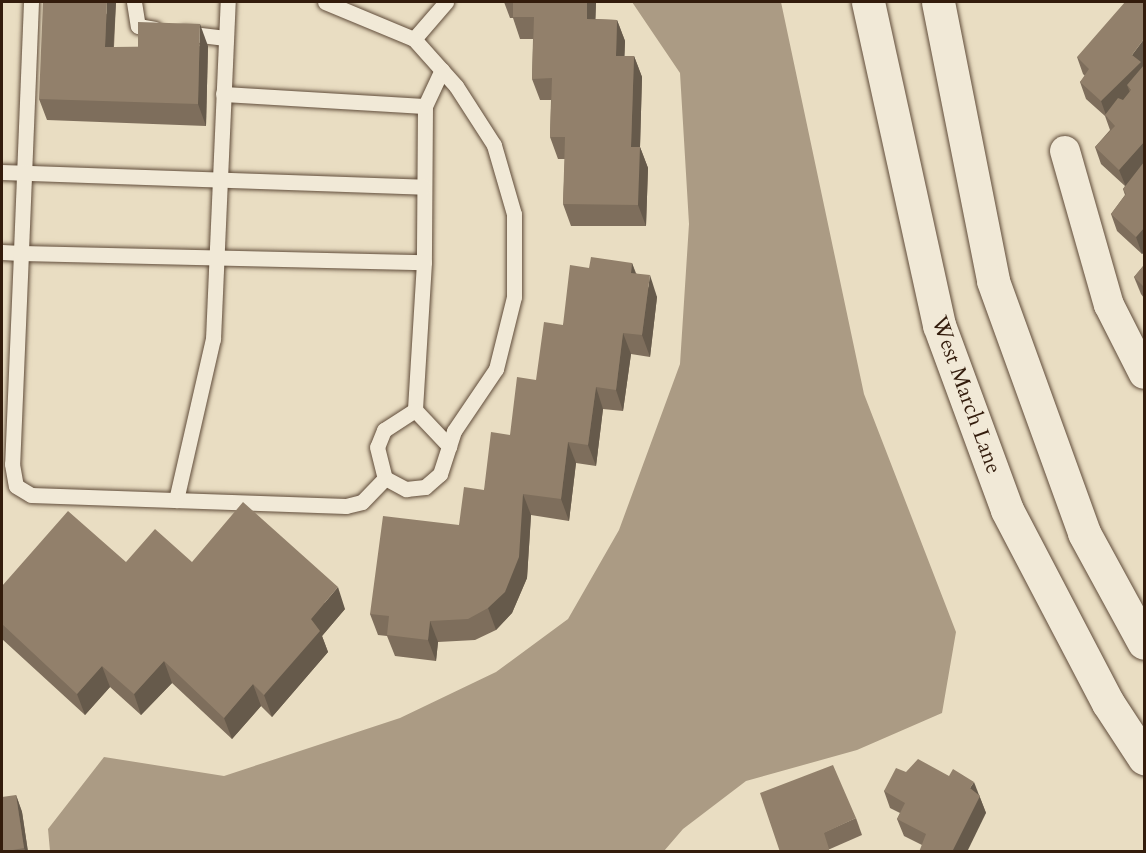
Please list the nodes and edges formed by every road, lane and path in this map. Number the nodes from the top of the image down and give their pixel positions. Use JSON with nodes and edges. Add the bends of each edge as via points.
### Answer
{"nodes":[{"id":1,"x":31,"y":2,"type":"edge"},
{"id":2,"x":134,"y":2,"type":"edge"},
{"id":3,"x":228,"y":2,"type":"edge"},
{"id":4,"x":325,"y":2,"type":"edge"},
{"id":5,"x":446,"y":2,"type":"edge"},
{"id":6,"x":868,"y":2,"type":"edge"},
{"id":7,"x":938,"y":2,"type":"edge"},
{"id":8,"x":226,"y":38,"type":"junction"},
{"id":9,"x":414,"y":39,"type":"junction"},
{"id":10,"x":442,"y":70,"type":"junction"},
{"id":11,"x":223,"y":94,"type":"junction"},
{"id":12,"x":425,"y":106,"type":"junction"},
{"id":13,"x":1065,"y":151,"type":"dead end"},
{"id":14,"x":2,"y":172,"type":"edge"},
{"id":15,"x":25,"y":173,"type":"junction"},
{"id":16,"x":219,"y":180,"type":"junction"},
{"id":17,"x":424,"y":187,"type":"junction"},
{"id":18,"x":2,"y":252,"type":"edge"},
{"id":19,"x":21,"y":253,"type":"junction"},
{"id":20,"x":217,"y":257,"type":"junction"},
{"id":21,"x":424,"y":262,"type":"junction"},
{"id":22,"x":1144,"y":374,"type":"edge"},
{"id":23,"x":415,"y":410,"type":"junction"},
{"id":24,"x":448,"y":446,"type":"junction"},
{"id":25,"x":385,"y":478,"type":"junction"},
{"id":26,"x":176,"y":500,"type":"junction"},
{"id":27,"x":1144,"y":643,"type":"edge"},
{"id":28,"x":1144,"y":758,"type":"edge"}],
"edges":[{"from":1,"to":15,"type":"lane"},
{"from":2,"to":8,"type":"lane","via":[[138,26]]},
{"from":3,"to":8,"type":"lane"},
{"from":4,"to":9,"type":"lane"},
{"from":5,"to":9,"type":"lane"},
{"from":6,"to":28,"type":"main road","name":"West March Lane","via":[[939,325],[1007,510],[1108,703]]},
{"from":7,"to":27,"type":"main road","via":[[993,281],[1084,533]]},
{"from":8,"to":11,"type":"lane"},
{"from":9,"to":10,"type":"lane"},
{"from":10,"to":12,"type":"lane"},
{"from":10,"to":24,"type":"lane","via":[[494,145],[514,214],[514,297],[496,369]]},
{"from":11,"to":12,"type":"lane"},
{"from":11,"to":16,"type":"lane"},
{"from":12,"to":17,"type":"lane"},
{"from":13,"to":22,"type":"street","via":[[1109,305]]},
{"from":14,"to":15,"type":"lane"},
{"from":15,"to":16,"type":"lane"},
{"from":15,"to":19,"type":"lane"},
{"from":16,"to":17,"type":"lane"},
{"from":16,"to":20,"type":"lane"},
{"from":17,"to":21,"type":"lane"},
{"from":18,"to":19,"type":"lane"},
{"from":19,"to":20,"type":"lane"},
{"from":19,"to":26,"type":"lane","via":[[12,464],[16,486],[31,495]]},
{"from":20,"to":21,"type":"lane"},
{"from":20,"to":26,"type":"lane","via":[[213,339]]},
{"from":21,"to":23,"type":"lane"},
{"from":23,"to":24,"type":"lane"},
{"from":23,"to":25,"type":"lane","via":[[384,430],[377,447]]},
{"from":24,"to":25,"type":"lane","via":[[440,474],[425,487],[406,489]]},
{"from":25,"to":26,"type":"lane","via":[[362,502],[346,506]]}]}
